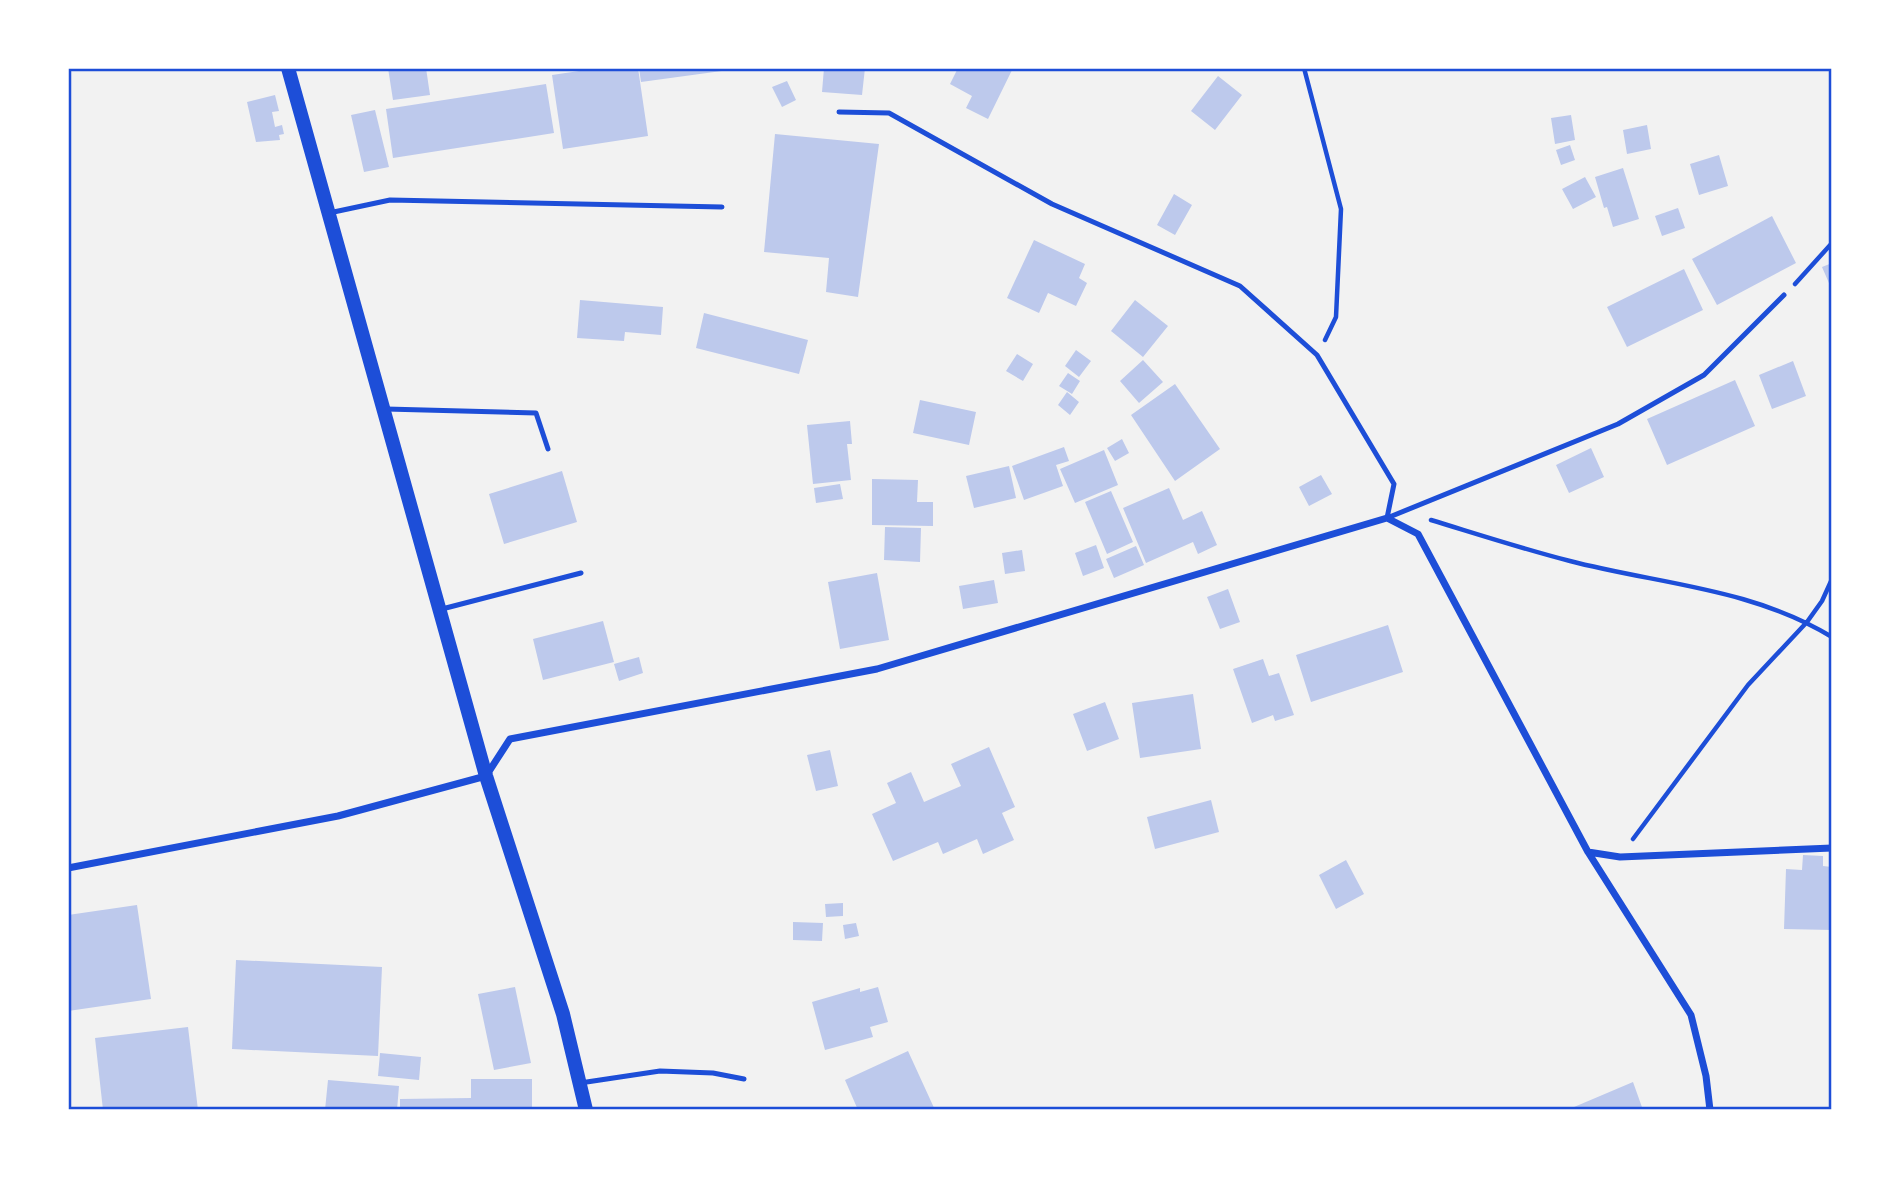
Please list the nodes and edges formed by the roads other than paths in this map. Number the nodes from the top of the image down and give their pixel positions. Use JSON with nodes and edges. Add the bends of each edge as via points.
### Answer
{"nodes":[{"id":1,"x":288,"y":68,"type":"edge"},
{"id":2,"x":839,"y":112,"type":"dead end"},
{"id":3,"x":722,"y":207,"type":"dead end"},
{"id":4,"x":329,"y":213,"type":"junction"},
{"id":5,"x":1784,"y":295,"type":"road end"},
{"id":6,"x":383,"y":409,"type":"junction"},
{"id":7,"x":548,"y":449,"type":"dead end"},
{"id":8,"x":1387,"y":518,"type":"junction"},
{"id":9,"x":581,"y":572,"type":"dead end"},
{"id":10,"x":439,"y":610,"type":"junction"},
{"id":11,"x":486,"y":776,"type":"junction"},
{"id":12,"x":1832,"y":848,"type":"edge"},
{"id":13,"x":1588,"y":852,"type":"junction"},
{"id":14,"x":68,"y":868,"type":"edge"},
{"id":15,"x":744,"y":1079,"type":"dead end"},
{"id":16,"x":580,"y":1083,"type":"junction"},
{"id":17,"x":586,"y":1110,"type":"edge"},
{"id":18,"x":1710,"y":1110,"type":"edge"}],
"edges":[{"from":1,"to":4,"type":"main road"},
{"from":2,"to":8,"type":"lane","via":[[889,113],[1052,204],[1240,286],[1317,355],[1394,484]]},
{"from":3,"to":4,"type":"lane","via":[[390,200]]},
{"from":4,"to":6,"type":"main road"},
{"from":5,"to":8,"type":"lane","via":[[1704,375],[1618,424]]},
{"from":6,"to":7,"type":"lane","via":[[536,413]]},
{"from":6,"to":10,"type":"main road"},
{"from":8,"to":11,"type":"street","via":[[877,668],[510,739]]},
{"from":8,"to":13,"type":"street","via":[[1418,534]]},
{"from":9,"to":10,"type":"lane"},
{"from":10,"to":11,"type":"main road"},
{"from":11,"to":14,"type":"street","via":[[338,816]]},
{"from":11,"to":16,"type":"main road","via":[[563,1014]]},
{"from":12,"to":13,"type":"street","via":[[1620,857]]},
{"from":13,"to":18,"type":"street","via":[[1691,1015]]},
{"from":15,"to":16,"type":"lane","via":[[660,1071]]},
{"from":16,"to":17,"type":"main road"}]}
